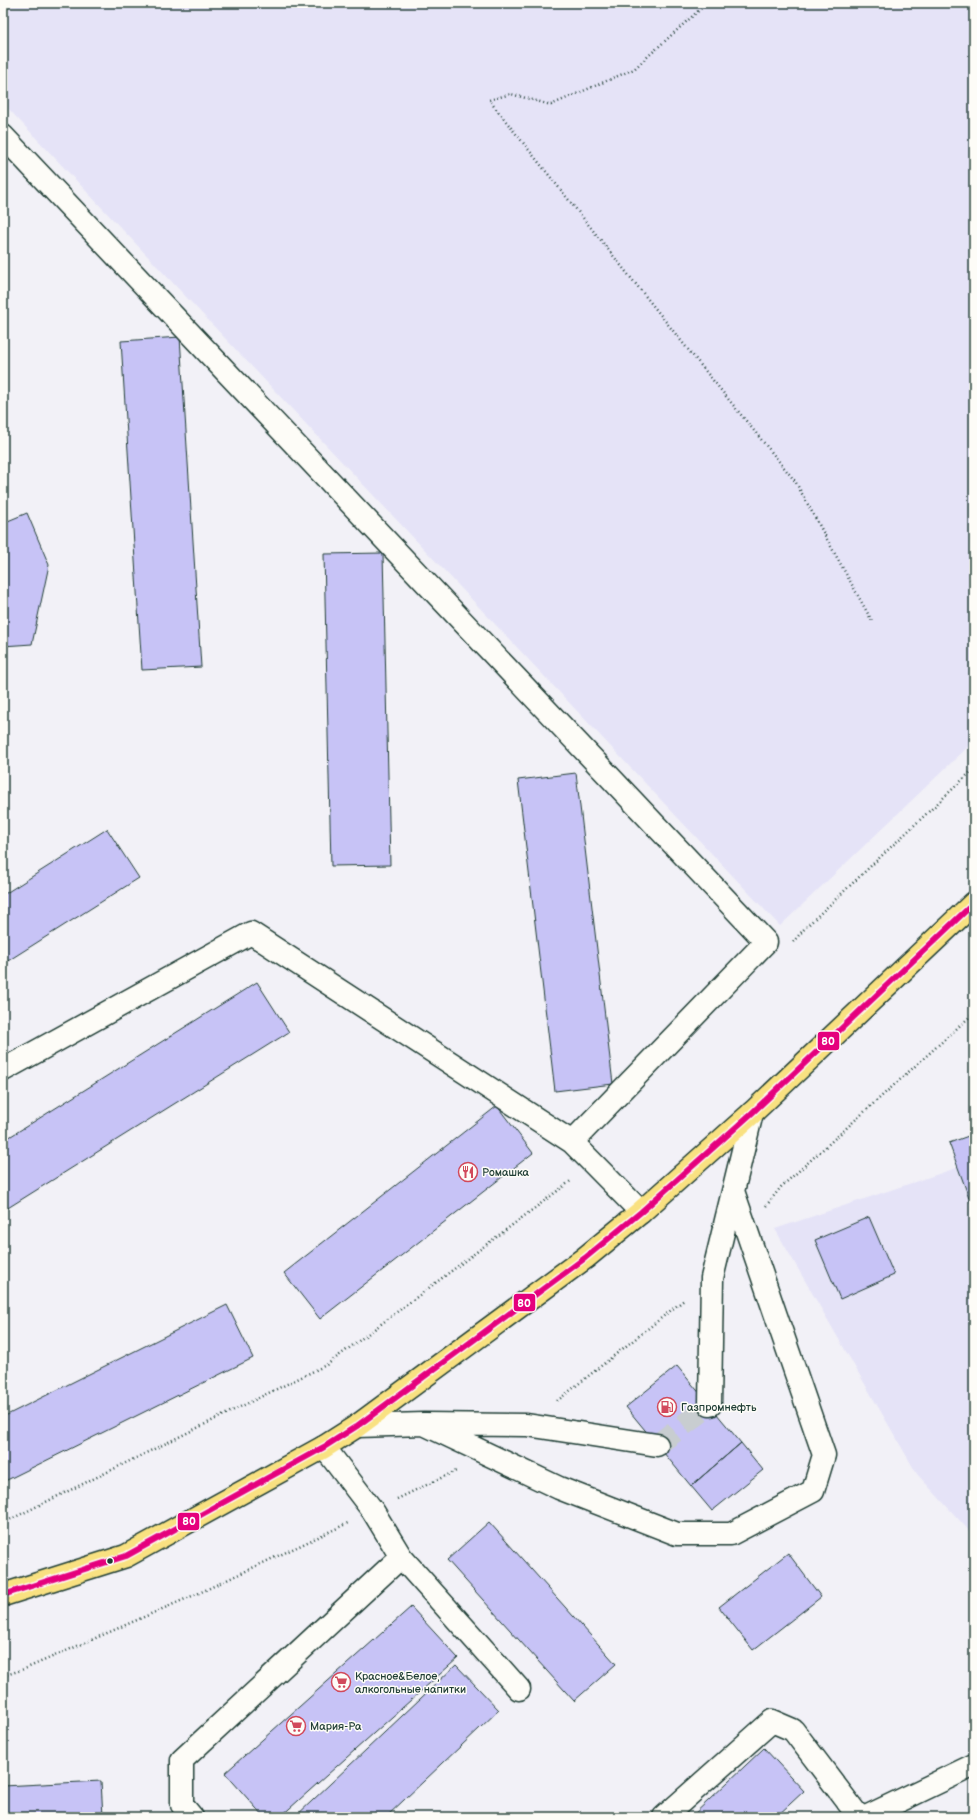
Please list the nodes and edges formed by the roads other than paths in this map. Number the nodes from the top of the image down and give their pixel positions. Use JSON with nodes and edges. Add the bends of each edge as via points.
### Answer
{"nodes":[{"id":1,"x":3,"y":136,"type":"edge"},
{"id":2,"x":974,"y":903,"type":"edge"},
{"id":3,"x":3,"y":1070,"type":"edge"},
{"id":4,"x":752,"y":1113,"type":"junction"},
{"id":5,"x":572,"y":1142,"type":"junction"},
{"id":6,"x":733,"y":1191,"type":"junction"},
{"id":7,"x":642,"y":1212,"type":"junction"},
{"id":8,"x":710,"y":1405,"type":"dead end"},
{"id":9,"x":424,"y":1424,"type":"junction"},
{"id":10,"x":357,"y":1426,"type":"junction"},
{"id":11,"x":657,"y":1445,"type":"dead end"},
{"id":12,"x":324,"y":1447,"type":"junction"},
{"id":13,"x":401,"y":1557,"type":"junction"},
{"id":14,"x":3,"y":1595,"type":"edge"},
{"id":15,"x":520,"y":1689,"type":"dead end"},
{"id":16,"x":974,"y":1765,"type":"edge"},
{"id":17,"x":192,"y":1817,"type":"edge"},
{"id":18,"x":664,"y":1817,"type":"edge"},
{"id":19,"x":859,"y":1817,"type":"edge"},
{"id":20,"x":866,"y":1817,"type":"edge"}],
"edges":[{"from":1,"to":5,"type":"street","via":[[766,942]]},
{"from":2,"to":4,"type":"main road"},
{"from":3,"to":5,"type":"street","via":[[251,933]]},
{"from":4,"to":6,"type":"street"},
{"from":4,"to":7,"type":"main road"},
{"from":5,"to":7,"type":"street"},
{"from":6,"to":8,"type":"street","via":[[712,1278]]},
{"from":6,"to":9,"type":"street","via":[[824,1455],[813,1491],[731,1534],[677,1534],[559,1488]]},
{"from":7,"to":10,"type":"main road","via":[[585,1258]]},
{"from":9,"to":10,"type":"street"},
{"from":9,"to":11,"type":"street","via":[[527,1425]]},
{"from":10,"to":12,"type":"main road"},
{"from":12,"to":13,"type":"street","via":[[373,1511]]},
{"from":12,"to":14,"type":"main road","via":[[126,1556]]},
{"from":13,"to":15,"type":"street"},
{"from":13,"to":17,"type":"street","via":[[182,1760],[182,1805]]},
{"from":16,"to":20,"type":"street"},
{"from":18,"to":19,"type":"street","via":[[772,1722],[793,1730]]}]}
